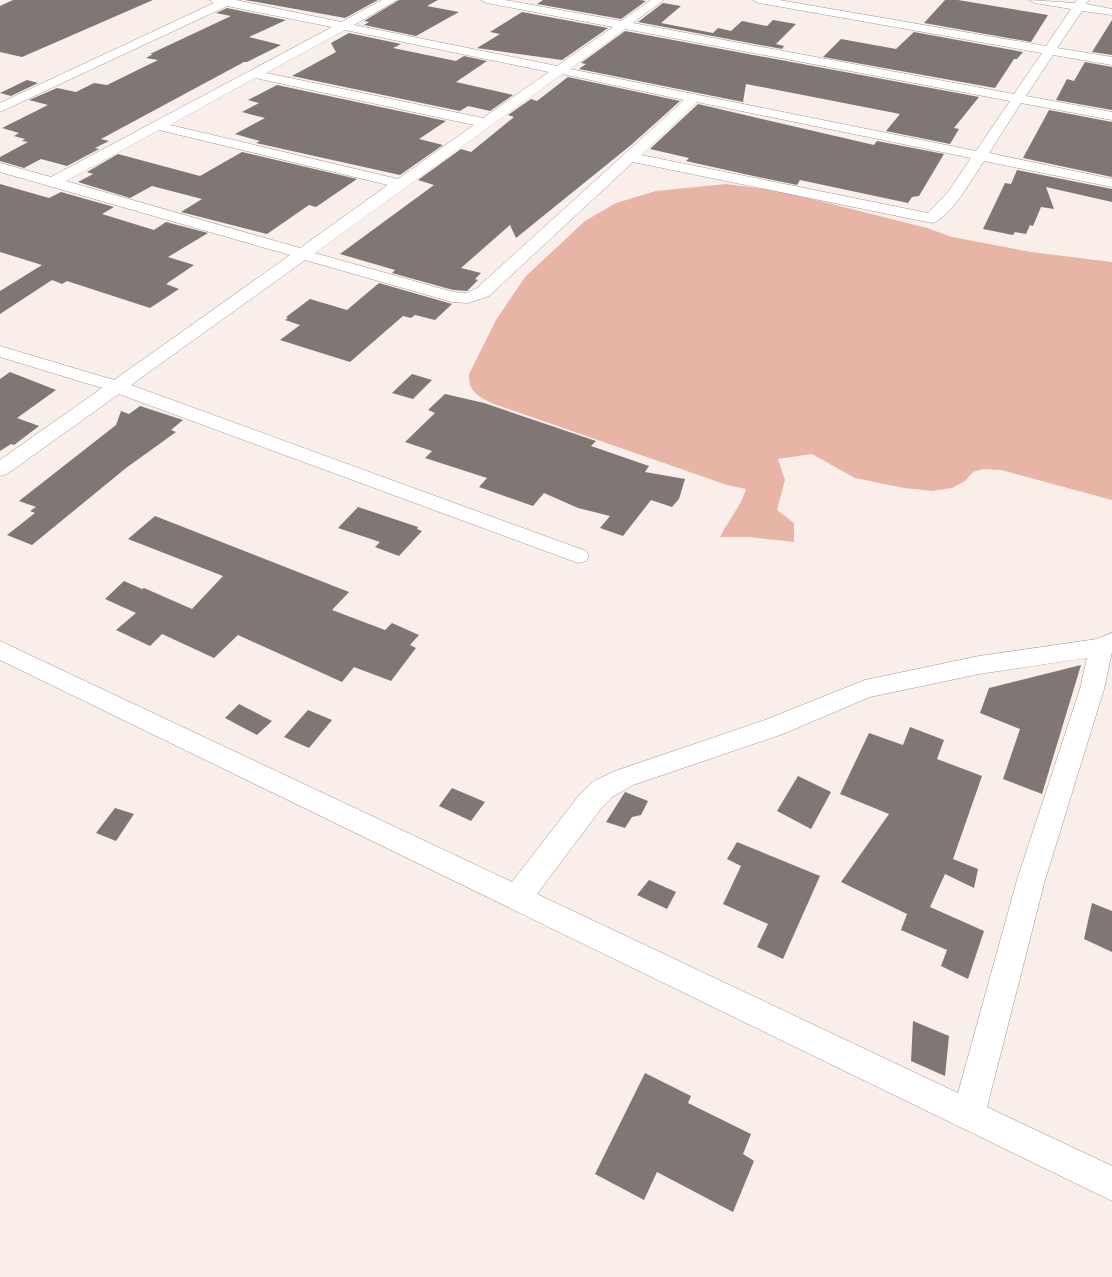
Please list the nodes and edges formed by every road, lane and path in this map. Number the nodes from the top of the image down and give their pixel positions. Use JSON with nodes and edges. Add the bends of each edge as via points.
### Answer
{"nodes":[{"id":1,"x":391,"y":0,"type":"edge"},
{"id":2,"x":487,"y":0,"type":"edge"},
{"id":3,"x":658,"y":0,"type":"edge"},
{"id":4,"x":758,"y":0,"type":"edge"},
{"id":5,"x":1035,"y":0,"type":"edge"},
{"id":6,"x":224,"y":1,"type":"edge"},
{"id":7,"x":1080,"y":4,"type":"edge"},
{"id":8,"x":1112,"y":12,"type":"edge"},
{"id":9,"x":624,"y":25,"type":"junction"},
{"id":10,"x":341,"y":27,"type":"junction"},
{"id":11,"x":1050,"y":51,"type":"junction"},
{"id":12,"x":1112,"y":61,"type":"edge"},
{"id":13,"x":559,"y":70,"type":"junction"},
{"id":14,"x":254,"y":74,"type":"junction"},
{"id":15,"x":693,"y":99,"type":"junction"},
{"id":16,"x":1018,"y":99,"type":"junction"},
{"id":17,"x":0,"y":108,"type":"edge"},
{"id":18,"x":1112,"y":116,"type":"edge"},
{"id":19,"x":485,"y":123,"type":"junction"},
{"id":20,"x":158,"y":126,"type":"junction"},
{"id":21,"x":630,"y":157,"type":"junction"},
{"id":22,"x":979,"y":157,"type":"junction"},
{"id":23,"x":0,"y":167,"type":"edge"},
{"id":24,"x":52,"y":183,"type":"junction"},
{"id":25,"x":1112,"y":183,"type":"edge"},
{"id":26,"x":400,"y":184,"type":"junction"},
{"id":27,"x":302,"y":254,"type":"junction"},
{"id":28,"x":0,"y":351,"type":"edge"},
{"id":29,"x":118,"y":387,"type":"junction"},
{"id":30,"x":0,"y":470,"type":"edge"},
{"id":31,"x":578,"y":556,"type":"dead end"},
{"id":32,"x":1106,"y":644,"type":"edge"},
{"id":33,"x":0,"y":650,"type":"edge"},
{"id":34,"x":517,"y":898,"type":"junction"},
{"id":35,"x":968,"y":1115,"type":"junction"},
{"id":36,"x":1112,"y":1184,"type":"edge"}],
"edges":[{"from":1,"to":10,"type":"street"},
{"from":2,"to":9,"type":"street"},
{"from":3,"to":9,"type":"street"},
{"from":4,"to":11,"type":"street"},
{"from":5,"to":7,"type":"street"},
{"from":6,"to":10,"type":"street"},
{"from":6,"to":17,"type":"street"},
{"from":7,"to":8,"type":"street"},
{"from":7,"to":11,"type":"street"},
{"from":9,"to":13,"type":"street"},
{"from":9,"to":16,"type":"street"},
{"from":10,"to":13,"type":"street"},
{"from":10,"to":14,"type":"street"},
{"from":11,"to":12,"type":"street"},
{"from":11,"to":16,"type":"street"},
{"from":13,"to":15,"type":"street"},
{"from":13,"to":19,"type":"street"},
{"from":14,"to":19,"type":"street"},
{"from":14,"to":20,"type":"street"},
{"from":15,"to":21,"type":"street"},
{"from":15,"to":22,"type":"street"},
{"from":16,"to":18,"type":"street"},
{"from":16,"to":22,"type":"street"},
{"from":19,"to":26,"type":"street"},
{"from":20,"to":24,"type":"street"},
{"from":20,"to":26,"type":"street"},
{"from":21,"to":22,"type":"street","via":[[932,218],[954,196]]},
{"from":21,"to":27,"type":"street","via":[[483,292],[468,298],[452,297]]},
{"from":22,"to":25,"type":"street"},
{"from":23,"to":24,"type":"street"},
{"from":24,"to":27,"type":"street"},
{"from":26,"to":27,"type":"street"},
{"from":27,"to":29,"type":"street"},
{"from":28,"to":29,"type":"street"},
{"from":29,"to":30,"type":"street"},
{"from":29,"to":31,"type":"street"},
{"from":32,"to":34,"type":"street","via":[[979,665],[865,689],[774,727],[624,778],[603,789],[590,802]]},
{"from":32,"to":35,"type":"street","via":[[1031,880]]},
{"from":33,"to":34,"type":"street"},
{"from":34,"to":35,"type":"street"},
{"from":35,"to":36,"type":"street"}]}
